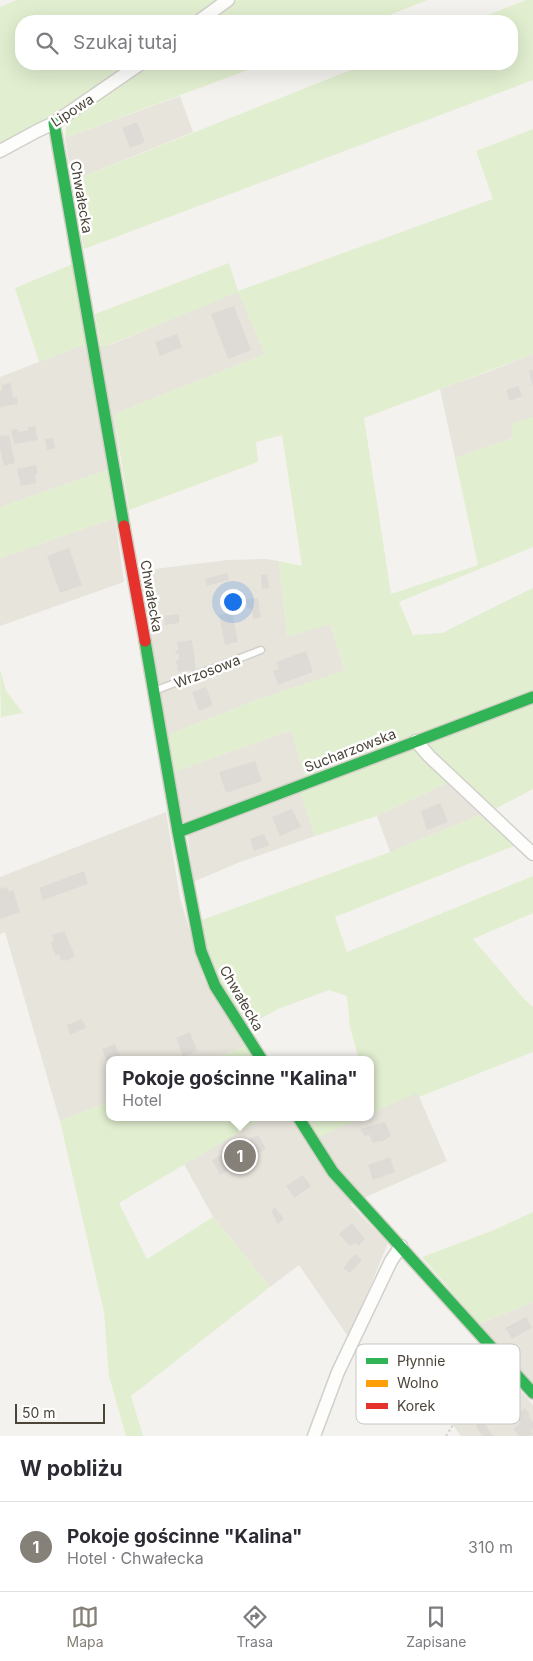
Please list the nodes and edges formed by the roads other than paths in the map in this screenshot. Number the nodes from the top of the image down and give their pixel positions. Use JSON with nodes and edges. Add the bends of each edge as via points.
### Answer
{"nodes":[{"id":1,"x":228,"y":0,"type":"edge"},
{"id":2,"x":207,"y":15,"type":"edge"},
{"id":3,"x":131,"y":70,"type":"edge"},
{"id":4,"x":54,"y":123,"type":"junction"},
{"id":5,"x":0,"y":151,"type":"edge"},
{"id":6,"x":261,"y":650,"type":"dead end"},
{"id":7,"x":153,"y":692,"type":"junction"},
{"id":8,"x":533,"y":697,"type":"edge"},
{"id":9,"x":416,"y":741,"type":"junction"},
{"id":10,"x":178,"y":832,"type":"junction"},
{"id":11,"x":533,"y":854,"type":"edge"},
{"id":12,"x":259,"y":1056,"type":"edge"},
{"id":13,"x":301,"y":1121,"type":"edge"},
{"id":14,"x":401,"y":1246,"type":"junction"},
{"id":15,"x":489,"y":1344,"type":"edge"},
{"id":16,"x":520,"y":1379,"type":"edge"},
{"id":17,"x":533,"y":1393,"type":"edge"},
{"id":18,"x":314,"y":1436,"type":"edge"}],
"edges":[{"from":1,"to":2,"type":"street"},
{"from":3,"to":4,"type":"street","name":"Lipowa"},
{"from":4,"to":5,"type":"street","name":"Lipowa"},
{"from":4,"to":7,"type":"street","name":"Chwałecka"},
{"from":6,"to":7,"type":"lane","name":"Wrzosowa"},
{"from":7,"to":10,"type":"street","name":"Chwałecka"},
{"from":8,"to":9,"type":"street","name":"Sucharzowska"},
{"from":9,"to":10,"type":"street","name":"Sucharzowska"},
{"from":9,"to":11,"type":"street"},
{"from":10,"to":12,"type":"street","name":"Chwałecka","via":[[201,951],[215,986]]},
{"from":13,"to":14,"type":"street","via":[[333,1172]]},
{"from":14,"to":15,"type":"street"},
{"from":14,"to":18,"type":"street","via":[[338,1372]]},
{"from":16,"to":17,"type":"street"}]}
